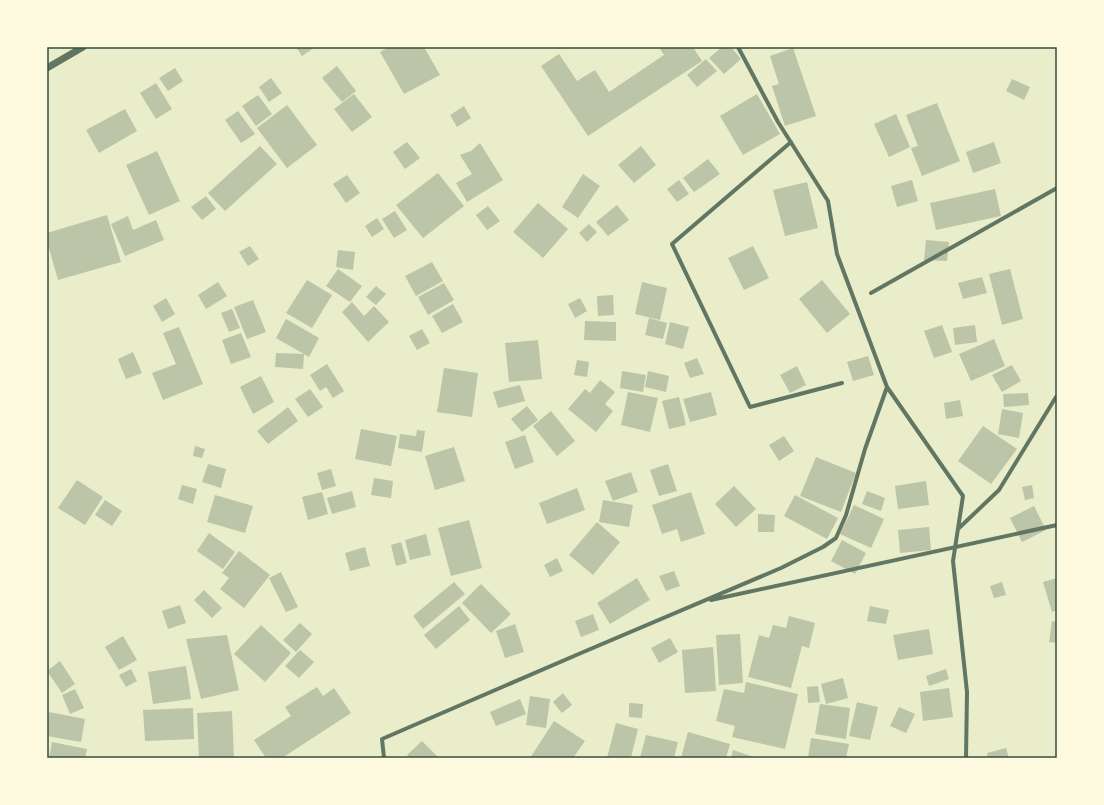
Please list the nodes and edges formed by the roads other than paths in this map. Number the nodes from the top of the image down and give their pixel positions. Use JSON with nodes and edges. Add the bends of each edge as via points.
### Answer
{"nodes":[{"id":1,"x":83,"y":47,"type":"edge"},
{"id":2,"x":738,"y":47,"type":"edge"},
{"id":3,"x":47,"y":68,"type":"edge"},
{"id":4,"x":791,"y":142,"type":"junction"},
{"id":5,"x":1057,"y":188,"type":"edge"},
{"id":6,"x":871,"y":293,"type":"dead end"},
{"id":7,"x":842,"y":383,"type":"dead end"},
{"id":8,"x":887,"y":387,"type":"junction"},
{"id":9,"x":1057,"y":397,"type":"edge"},
{"id":10,"x":1057,"y":526,"type":"edge"},
{"id":11,"x":958,"y":529,"type":"junction"},
{"id":12,"x":701,"y":602,"type":"junction"},
{"id":13,"x":384,"y":758,"type":"edge"},
{"id":14,"x":966,"y":758,"type":"edge"}],
"edges":[{"from":1,"to":3,"type":"street"},
{"from":2,"to":4,"type":"street"},
{"from":4,"to":7,"type":"street","via":[[672,244],[750,407]]},
{"from":4,"to":8,"type":"street","via":[[828,201],[837,254]]},
{"from":5,"to":6,"type":"street"},
{"from":8,"to":11,"type":"street","via":[[963,496]]},
{"from":8,"to":12,"type":"street","via":[[865,449],[846,515],[836,538],[781,568]]},
{"from":9,"to":11,"type":"street","via":[[999,490]]},
{"from":10,"to":12,"type":"street"},
{"from":11,"to":14,"type":"street","via":[[953,561],[967,692]]},
{"from":12,"to":13,"type":"street","via":[[382,739]]}]}
